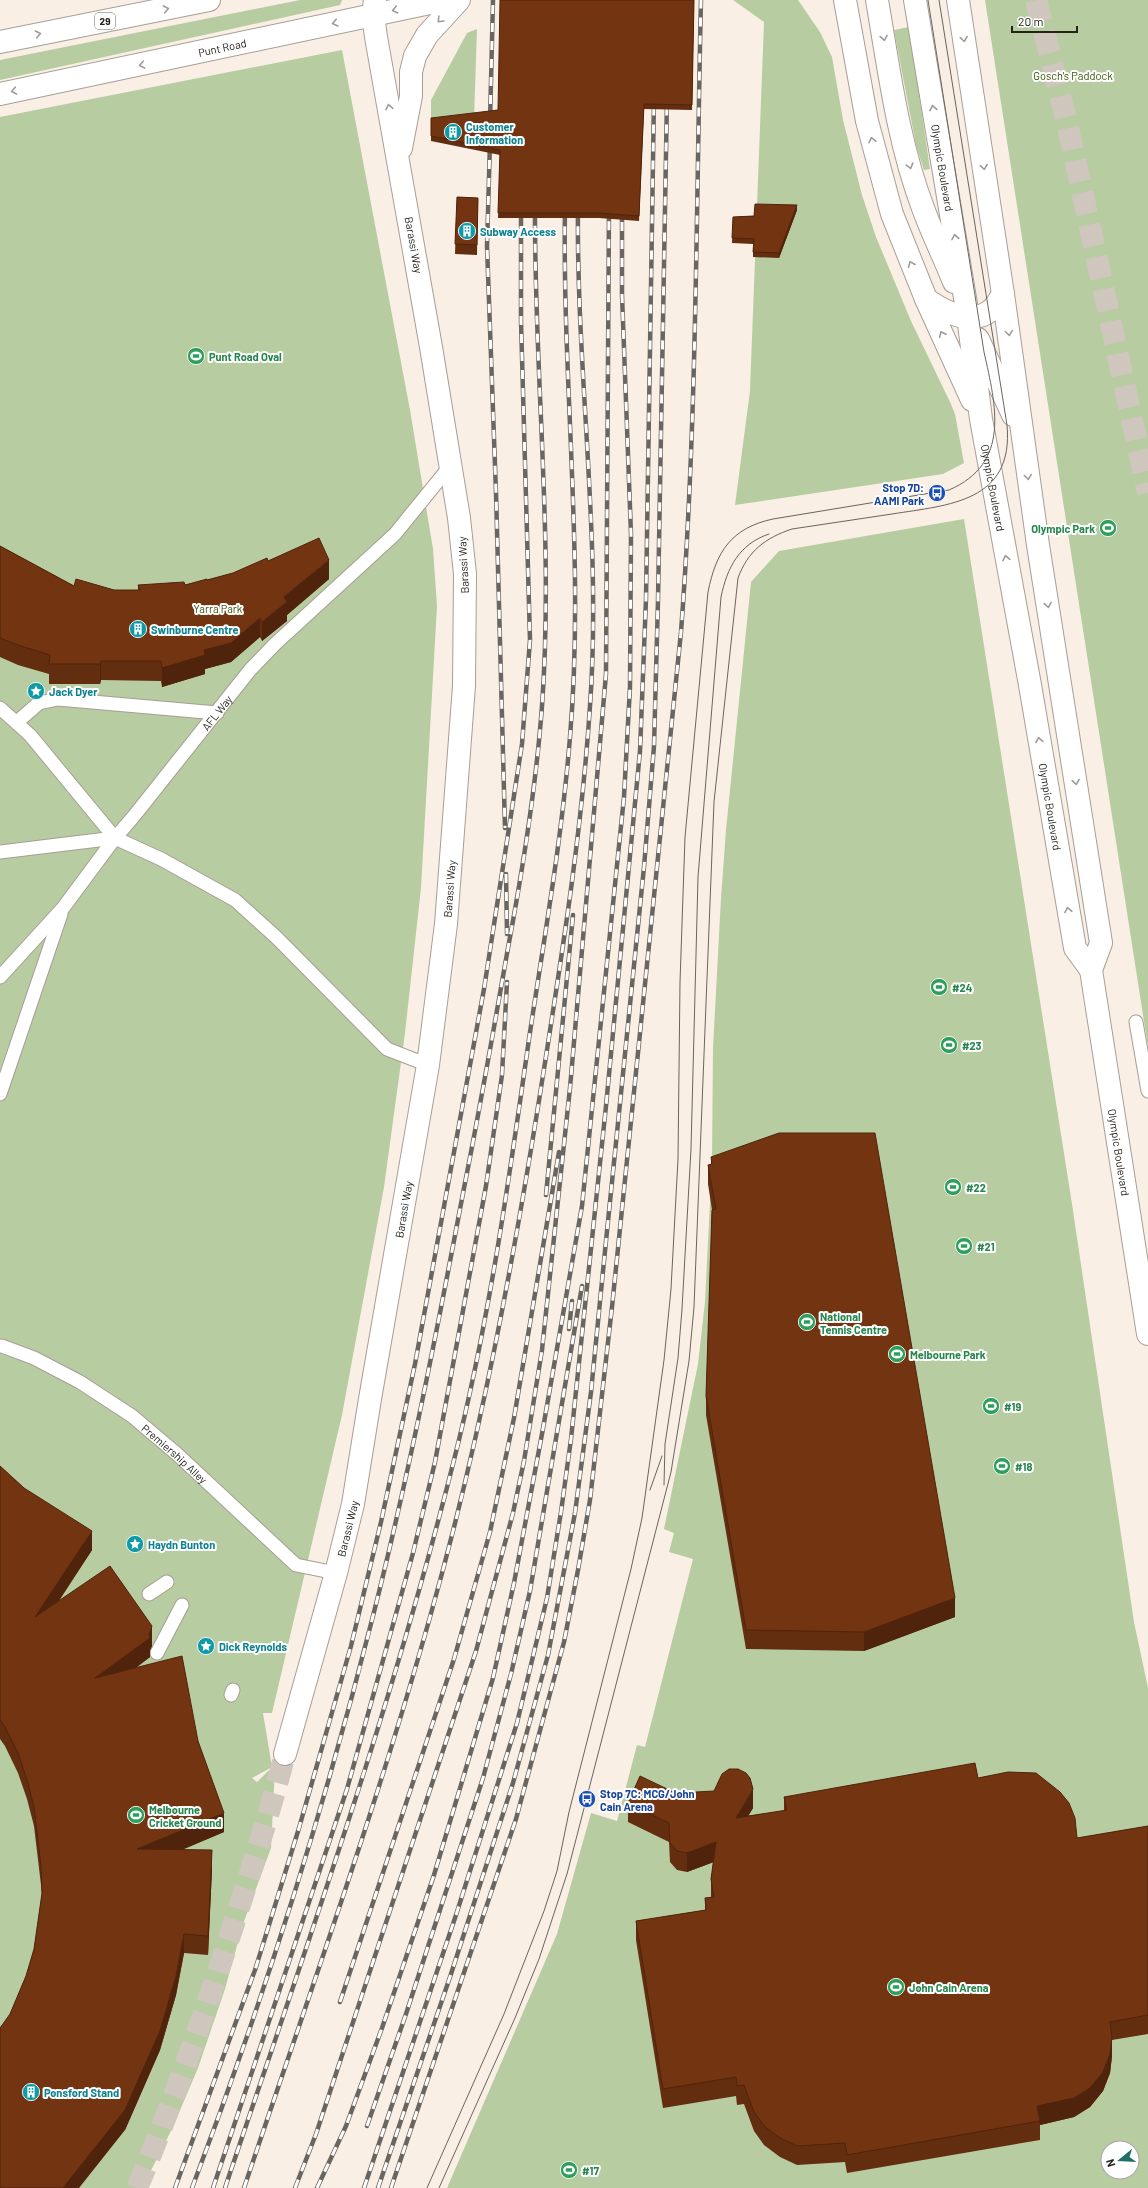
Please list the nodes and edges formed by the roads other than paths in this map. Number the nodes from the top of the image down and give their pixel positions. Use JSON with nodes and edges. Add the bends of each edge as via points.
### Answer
{"nodes":[{"id":1,"x":209,"y":0,"type":"edge"},
{"id":2,"x":444,"y":0,"type":"edge"},
{"id":3,"x":459,"y":0,"type":"edge"},
{"id":4,"x":845,"y":0,"type":"edge"},
{"id":5,"x":877,"y":0,"type":"edge"},
{"id":6,"x":915,"y":0,"type":"edge"},
{"id":7,"x":958,"y":0,"type":"edge"},
{"id":8,"x":374,"y":8,"type":"edge"},
{"id":9,"x":0,"y":42,"type":"edge"},
{"id":10,"x":0,"y":94,"type":"edge"},
{"id":11,"x":399,"y":159,"type":"junction"},
{"id":12,"x":1003,"y":294,"type":"junction"},
{"id":13,"x":926,"y":300,"type":"junction"},
{"id":14,"x":968,"y":316,"type":"junction"},
{"id":15,"x":981,"y":419,"type":"junction"},
{"id":16,"x":1023,"y":438,"type":"junction"},
{"id":17,"x":451,"y":465,"type":"junction"},
{"id":18,"x":0,"y":708,"type":"edge"},
{"id":19,"x":217,"y":714,"type":"junction"},
{"id":20,"x":17,"y":722,"type":"junction"},
{"id":21,"x":115,"y":838,"type":"junction"},
{"id":22,"x":0,"y":852,"type":"edge"},
{"id":23,"x":63,"y":908,"type":"junction"},
{"id":24,"x":1091,"y":970,"type":"junction"},
{"id":25,"x":0,"y":977,"type":"edge"},
{"id":26,"x":1136,"y":1022,"type":"dead end"},
{"id":27,"x":428,"y":1065,"type":"junction"},
{"id":28,"x":1148,"y":1091,"type":"edge"},
{"id":29,"x":0,"y":1094,"type":"edge"},
{"id":30,"x":1148,"y":1334,"type":"edge"},
{"id":31,"x":2,"y":1346,"type":"dead end"},
{"id":32,"x":336,"y":1573,"type":"junction"},
{"id":33,"x":167,"y":1582,"type":"dead end"},
{"id":34,"x":150,"y":1594,"type":"dead end"},
{"id":35,"x":182,"y":1605,"type":"dead end"},
{"id":36,"x":157,"y":1653,"type":"dead end"},
{"id":37,"x":285,"y":1754,"type":"tunnel mouth"}],
"edges":[{"from":9,"to":1,"type":"main road","number":"29","one_way":true},
{"from":2,"to":8,"type":"main road","name":"Punt Road","one_way":true},
{"from":3,"to":11,"type":"main road","one_way":true,"via":[[424,38],[415,56],[411,72],[411,96]]},
{"from":13,"to":4,"type":"main road","one_way":true,"via":[[898,232],[879,168],[862,95]]},
{"from":5,"to":14,"type":"main road","one_way":true,"via":[[896,106],[916,184],[923,208]]},
{"from":14,"to":6,"type":"main road","name":"Olympic Boulevard","one_way":true},
{"from":7,"to":12,"type":"main road","name":"Olympic Boulevard","one_way":true},
{"from":8,"to":10,"type":"main road","name":"Punt Road","one_way":true},
{"from":11,"to":8,"type":"main road","name":"Barassi Way","one_way":true},
{"from":11,"to":17,"type":"main road","name":"Barassi Way"},
{"from":12,"to":14,"type":"main road","via":[[990,311],[979,316]]},
{"from":12,"to":16,"type":"main road","name":"Olympic Boulevard","one_way":true},
{"from":13,"to":14,"type":"main road","via":[[950,313]]},
{"from":15,"to":13,"type":"main road","one_way":true},
{"from":14,"to":15,"type":"main road","name":"Olympic Boulevard"},
{"from":14,"to":16,"type":"main road"},
{"from":24,"to":15,"type":"main road","name":"Olympic Boulevard","one_way":true,"via":[[1075,948]]},
{"from":16,"to":24,"type":"main road","name":"Olympic Boulevard","one_way":true,"via":[[1100,943]]},
{"from":17,"to":19,"type":"street","name":"AFL Way","via":[[395,534],[275,644],[250,670]]},
{"from":17,"to":27,"type":"main road","name":"Barassi Way","via":[[465,574],[464,686],[446,924]]},
{"from":18,"to":20,"type":"street"},
{"from":19,"to":20,"type":"street","via":[[58,699],[39,703]]},
{"from":19,"to":21,"type":"street","name":"AFL Way"},
{"from":20,"to":21,"type":"street"},
{"from":21,"to":22,"type":"street"},
{"from":21,"to":23,"type":"street","name":"AFL Way"},
{"from":21,"to":27,"type":"street","via":[[161,859],[235,900],[276,937],[387,1049]]},
{"from":23,"to":25,"type":"street","name":"AFL Way"},
{"from":23,"to":29,"type":"street"},
{"from":24,"to":30,"type":"main road","name":"Olympic Boulevard"},
{"from":26,"to":28,"type":"street"},
{"from":27,"to":32,"type":"main road","name":"Barassi Way","via":[[353,1504]]},
{"from":31,"to":32,"type":"street","name":"Premiership Alley","via":[[34,1358],[80,1382],[132,1416],[177,1454],[296,1565]]},
{"from":32,"to":37,"type":"main road","name":"Barassi Way"},
{"from":33,"to":34,"type":"street"},
{"from":35,"to":36,"type":"street"}]}
